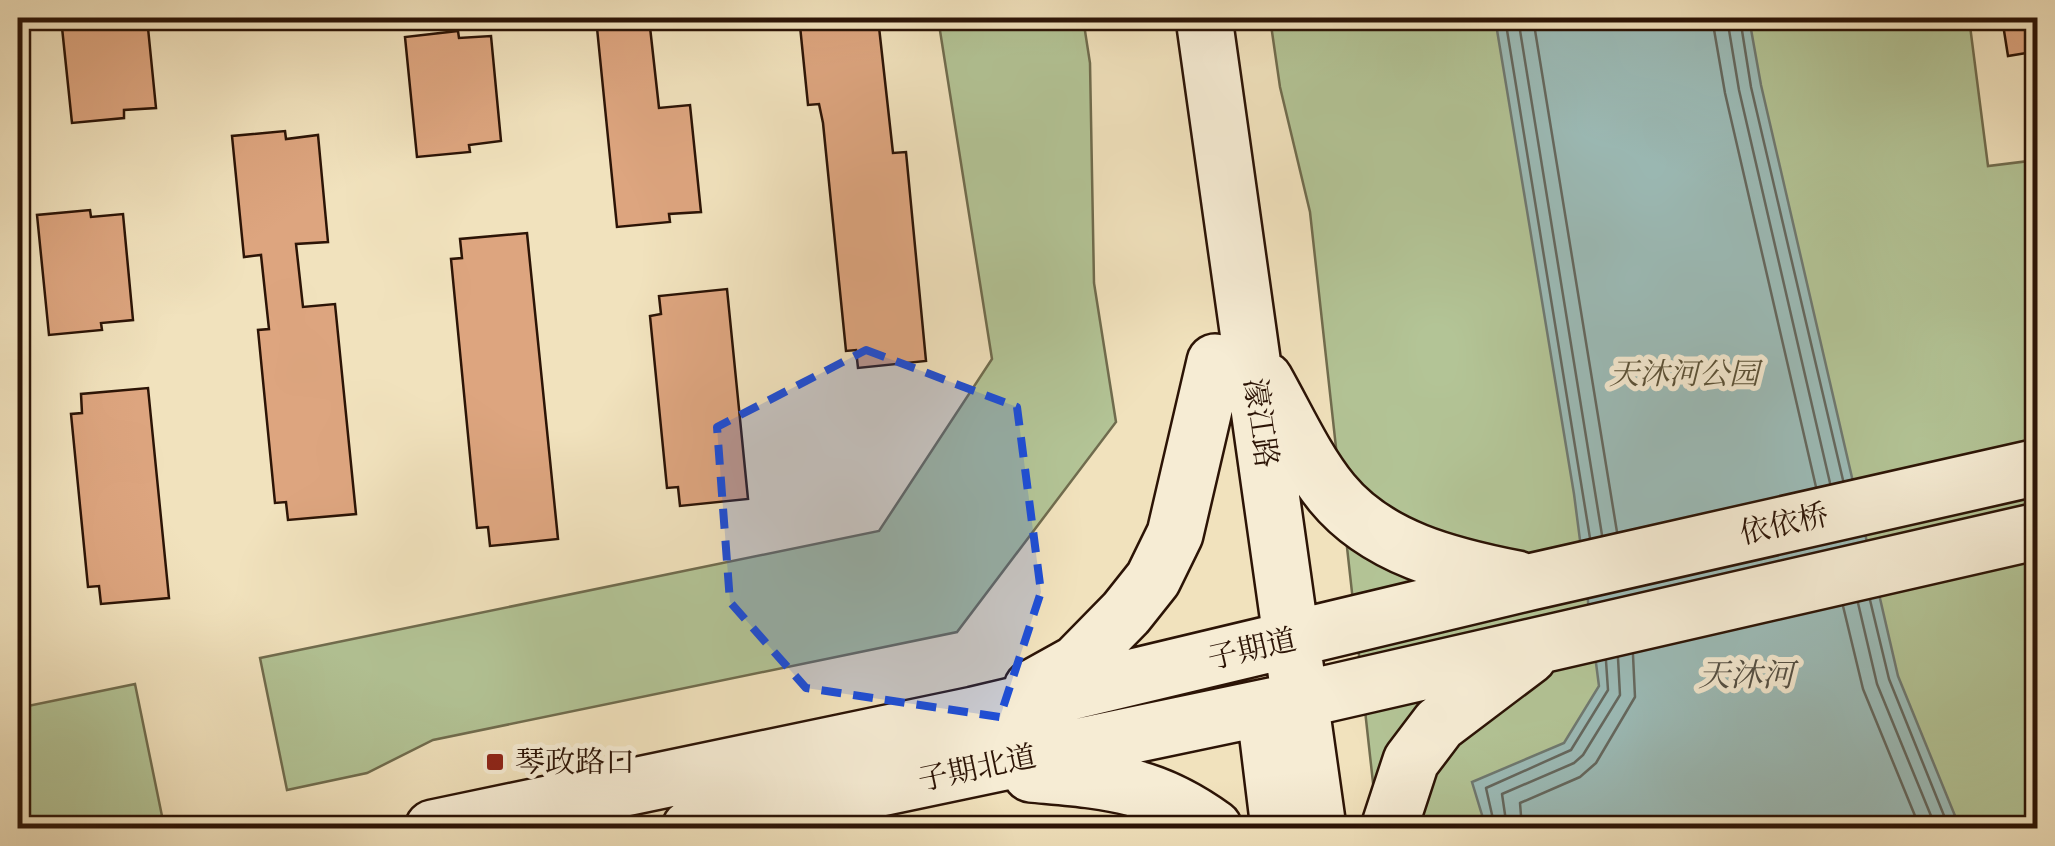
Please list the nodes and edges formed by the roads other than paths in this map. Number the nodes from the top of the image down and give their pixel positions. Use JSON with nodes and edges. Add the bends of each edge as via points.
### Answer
{"nodes":[{"id":1,"x":1165,"y":18,"type":"edge"},
{"id":2,"x":1204,"y":18,"type":"edge"},
{"id":3,"x":1233,"y":358,"type":"junction"},
{"id":4,"x":2038,"y":467,"type":"edge"},
{"id":5,"x":2038,"y":531,"type":"edge"},
{"id":6,"x":1530,"y":582,"type":"junction"},
{"id":7,"x":1547,"y":642,"type":"junction"},
{"id":8,"x":1275,"y":643,"type":"junction"},
{"id":9,"x":1282,"y":704,"type":"junction"},
{"id":10,"x":974,"y":715,"type":"junction"},
{"id":11,"x":973,"y":769,"type":"junction"},
{"id":12,"x":433,"y":828,"type":"edge"},
{"id":13,"x":690,"y":828,"type":"edge"},
{"id":14,"x":1214,"y":828,"type":"edge"},
{"id":15,"x":1279,"y":828,"type":"edge"},
{"id":16,"x":1318,"y":828,"type":"edge"},
{"id":17,"x":1389,"y":828,"type":"edge"}],
"edges":[{"from":1,"to":3,"type":"street","name":"濠江路"},
{"from":2,"to":3,"type":"street","name":"濠江路"},
{"from":3,"to":6,"type":"street","via":[[1332,493],[1364,522],[1400,545],[1460,568]]},
{"from":3,"to":8,"type":"street","name":"濠江路"},
{"from":3,"to":10,"type":"street","via":[[1176,534],[1153,579],[1077,663]]},
{"from":4,"to":6,"type":"street","name":"依依桥"},
{"from":5,"to":7,"type":"street","name":"依依桥"},
{"from":6,"to":8,"type":"street","name":"子期道"},
{"from":7,"to":9,"type":"street","name":"子期道"},
{"from":7,"to":17,"type":"street","via":[[1439,724],[1411,762]]},
{"from":8,"to":9,"type":"street","name":"濠江路"},
{"from":8,"to":10,"type":"street","name":"子期道"},
{"from":9,"to":11,"type":"street","name":"子期北道"},
{"from":9,"to":15,"type":"street","name":"濠江路"},
{"from":9,"to":16,"type":"street","name":"濠江路"},
{"from":10,"to":12,"type":"street","name":"子期北道"},
{"from":11,"to":13,"type":"street","name":"子期北道"},
{"from":11,"to":14,"type":"street","via":[[1108,780],[1180,805]]}]}
